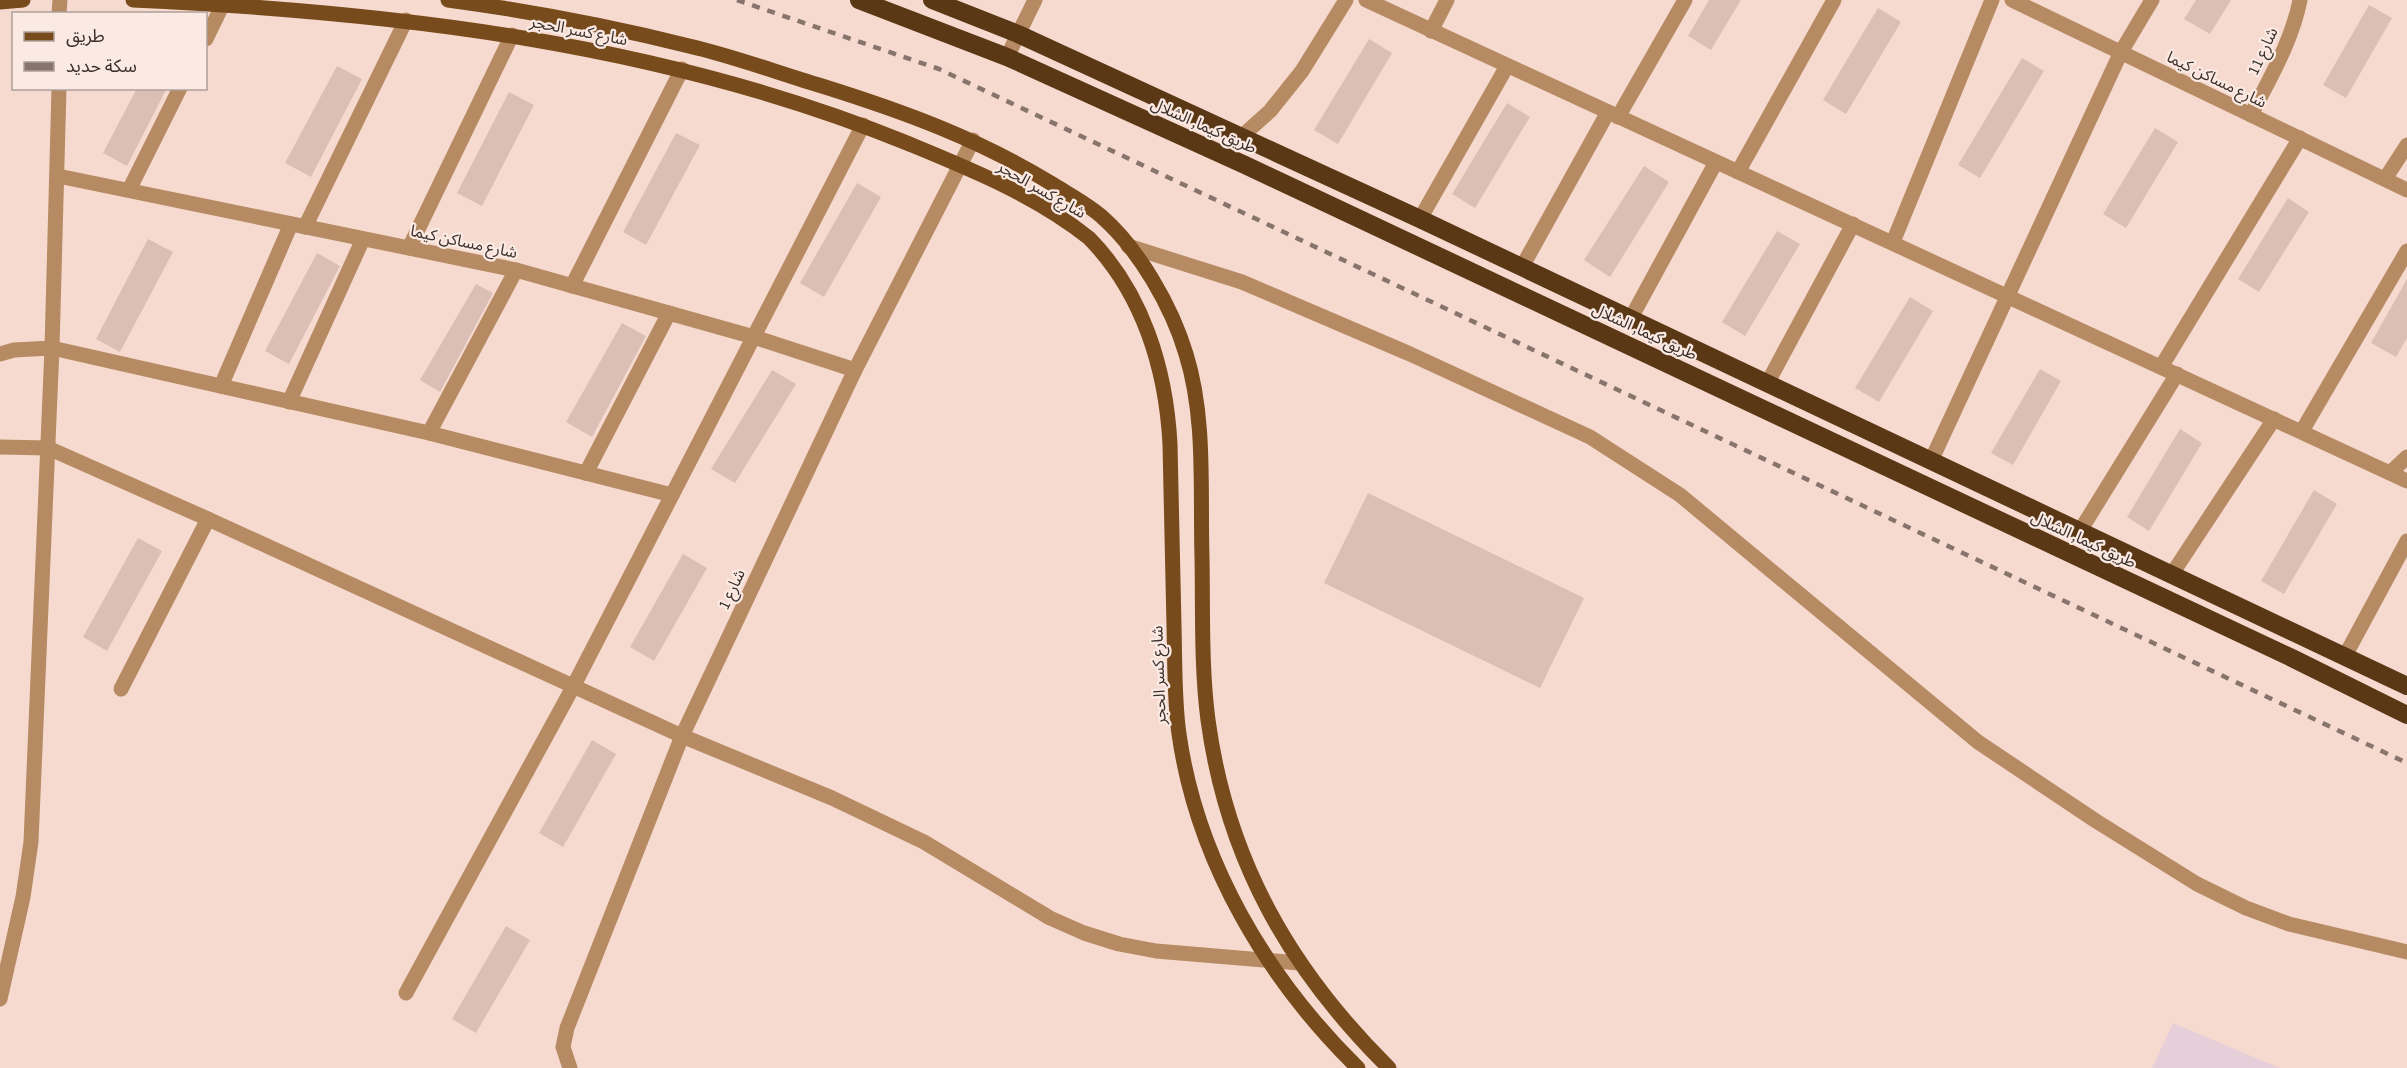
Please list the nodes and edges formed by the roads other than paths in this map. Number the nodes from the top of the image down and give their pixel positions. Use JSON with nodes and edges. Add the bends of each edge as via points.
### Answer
{"nodes":[{"id":1,"x":23,"y":0,"type":"edge"},
{"id":2,"x":133,"y":0,"type":"edge"},
{"id":3,"x":448,"y":0,"type":"edge"},
{"id":4,"x":859,"y":0,"type":"edge"},
{"id":5,"x":932,"y":0,"type":"edge"},
{"id":6,"x":1035,"y":0,"type":"edge"},
{"id":7,"x":1346,"y":0,"type":"edge"},
{"id":8,"x":1366,"y":0,"type":"edge"},
{"id":9,"x":1447,"y":0,"type":"edge"},
{"id":10,"x":1685,"y":0,"type":"edge"},
{"id":11,"x":1834,"y":0,"type":"edge"},
{"id":12,"x":1992,"y":0,"type":"edge"},
{"id":13,"x":2012,"y":0,"type":"edge"},
{"id":14,"x":2152,"y":0,"type":"edge"},
{"id":15,"x":2300,"y":0,"type":"edge"},
{"id":16,"x":0,"y":2,"type":"edge"},
{"id":17,"x":223,"y":4,"type":"junction"},
{"id":18,"x":406,"y":20,"type":"junction"},
{"id":19,"x":1431,"y":31,"type":"junction"},
{"id":20,"x":1018,"y":34,"type":"junction"},
{"id":21,"x":512,"y":35,"type":"junction"},
{"id":22,"x":207,"y":37,"type":"edge"},
{"id":23,"x":2121,"y":52,"type":"junction"},
{"id":24,"x":1007,"y":57,"type":"junction"},
{"id":25,"x":1507,"y":66,"type":"junction"},
{"id":26,"x":682,"y":69,"type":"junction"},
{"id":27,"x":59,"y":90,"type":"edge"},
{"id":28,"x":179,"y":90,"type":"edge"},
{"id":29,"x":1613,"y":114,"type":"junction"},
{"id":30,"x":2252,"y":115,"type":"junction"},
{"id":31,"x":863,"y":125,"type":"junction"},
{"id":32,"x":1241,"y":137,"type":"junction"},
{"id":33,"x":2300,"y":138,"type":"junction"},
{"id":34,"x":973,"y":140,"type":"junction"},
{"id":35,"x":2407,"y":145,"type":"edge"},
{"id":36,"x":1716,"y":162,"type":"junction"},
{"id":37,"x":959,"y":164,"type":"junction"},
{"id":38,"x":1738,"y":172,"type":"junction"},
{"id":39,"x":58,"y":176,"type":"junction"},
{"id":40,"x":2385,"y":179,"type":"junction"},
{"id":41,"x":129,"y":190,"type":"junction"},
{"id":42,"x":2407,"y":190,"type":"edge"},
{"id":43,"x":1420,"y":219,"type":"junction"},
{"id":44,"x":1853,"y":224,"type":"junction"},
{"id":45,"x":298,"y":225,"type":"junction"},
{"id":46,"x":363,"y":239,"type":"junction"},
{"id":47,"x":1893,"y":242,"type":"junction"},
{"id":48,"x":1128,"y":246,"type":"junction"},
{"id":49,"x":409,"y":248,"type":"junction"},
{"id":50,"x":1099,"y":248,"type":"junction"},
{"id":51,"x":2407,"y":251,"type":"edge"},
{"id":52,"x":1522,"y":267,"type":"junction"},
{"id":53,"x":516,"y":270,"type":"junction"},
{"id":54,"x":572,"y":286,"type":"junction"},
{"id":55,"x":2008,"y":296,"type":"junction"},
{"id":56,"x":669,"y":313,"type":"junction"},
{"id":57,"x":1631,"y":318,"type":"junction"},
{"id":58,"x":754,"y":337,"type":"junction"},
{"id":59,"x":52,"y":348,"type":"junction"},
{"id":60,"x":0,"y":354,"type":"edge"},
{"id":61,"x":2161,"y":367,"type":"junction"},
{"id":62,"x":855,"y":370,"type":"junction"},
{"id":63,"x":2177,"y":374,"type":"junction"},
{"id":64,"x":1768,"y":382,"type":"junction"},
{"id":65,"x":221,"y":386,"type":"junction"},
{"id":66,"x":289,"y":402,"type":"junction"},
{"id":67,"x":2274,"y":419,"type":"junction"},
{"id":68,"x":2302,"y":431,"type":"junction"},
{"id":69,"x":429,"y":433,"type":"junction"},
{"id":70,"x":0,"y":447,"type":"edge"},
{"id":71,"x":48,"y":448,"type":"junction"},
{"id":72,"x":1909,"y":451,"type":"junction"},
{"id":73,"x":2407,"y":457,"type":"edge"},
{"id":74,"x":1931,"y":461,"type":"junction"},
{"id":75,"x":586,"y":473,"type":"junction"},
{"id":76,"x":2390,"y":473,"type":"junction"},
{"id":77,"x":1900,"y":474,"type":"junction"},
{"id":78,"x":2407,"y":481,"type":"edge"},
{"id":79,"x":672,"y":495,"type":"junction"},
{"id":80,"x":208,"y":519,"type":"junction"},
{"id":81,"x":2080,"y":531,"type":"junction"},
{"id":82,"x":2407,"y":541,"type":"edge"},
{"id":83,"x":2172,"y":574,"type":"junction"},
{"id":84,"x":2345,"y":656,"type":"junction"},
{"id":85,"x":2407,"y":686,"type":"edge"},
{"id":86,"x":573,"y":687,"type":"junction"},
{"id":87,"x":121,"y":689,"type":"dead end"},
{"id":88,"x":2407,"y":715,"type":"edge"},
{"id":89,"x":682,"y":736,"type":"junction"},
{"id":90,"x":2407,"y":952,"type":"edge"},
{"id":91,"x":1268,"y":960,"type":"junction"},
{"id":92,"x":1299,"y":963,"type":"junction"},
{"id":93,"x":406,"y":993,"type":"dead end"},
{"id":94,"x":0,"y":999,"type":"edge"},
{"id":95,"x":570,"y":1068,"type":"edge"},
{"id":96,"x":1358,"y":1068,"type":"edge"},
{"id":97,"x":1389,"y":1068,"type":"edge"}],
"edges":[{"from":1,"to":16,"type":"main road"},
{"from":2,"to":17,"type":"main road","name":"شارع كسر الحجر"},
{"from":3,"to":34,"type":"main road","name":"شارع كسر الحجر","via":[[518,10],[691,46],[874,103]]},
{"from":4,"to":24,"type":"highway","name":"طريق كيما, الشلال"},
{"from":5,"to":20,"type":"highway","name":"طريق كيما, الشلال"},
{"from":6,"to":20,"type":"street"},
{"from":7,"to":32,"type":"street","via":[[1302,70],[1270,111]]},
{"from":8,"to":19,"type":"street"},
{"from":9,"to":19,"type":"street"},
{"from":10,"to":29,"type":"street"},
{"from":11,"to":38,"type":"street"},
{"from":12,"to":47,"type":"street"},
{"from":13,"to":23,"type":"street","name":"شارع مساكن كيما"},
{"from":14,"to":23,"type":"street"},
{"from":15,"to":30,"type":"street","name":"شارع 11","via":[[2296,20]]},
{"from":17,"to":18,"type":"main road","name":"شارع كسر الحجر"},
{"from":17,"to":22,"type":"street"},
{"from":18,"to":21,"type":"main road","name":"شارع كسر الحجر"},
{"from":18,"to":45,"type":"street"},
{"from":19,"to":25,"type":"street"},
{"from":20,"to":24,"type":"street"},
{"from":20,"to":32,"type":"highway","name":"طريق كيما, الشلال"},
{"from":21,"to":26,"type":"main road","name":"شارع كسر الحجر"},
{"from":21,"to":49,"type":"street"},
{"from":23,"to":30,"type":"street","name":"شارع مساكن كيما"},
{"from":23,"to":55,"type":"street"},
{"from":24,"to":77,"type":"highway","name":"طريق كيما, الشلال"},
{"from":25,"to":29,"type":"street"},
{"from":25,"to":43,"type":"street"},
{"from":26,"to":31,"type":"main road","name":"شارع كسر الحجر"},
{"from":26,"to":54,"type":"street"},
{"from":27,"to":39,"type":"street"},
{"from":28,"to":41,"type":"street"},
{"from":29,"to":36,"type":"street"},
{"from":29,"to":52,"type":"street"},
{"from":30,"to":33,"type":"street","name":"شارع مساكن كيما"},
{"from":31,"to":37,"type":"main road","name":"شارع كسر الحجر"},
{"from":31,"to":58,"type":"street"},
{"from":32,"to":43,"type":"highway","name":"طريق كيما, الشلال"},
{"from":33,"to":40,"type":"street","name":"شارع مساكن كيما"},
{"from":33,"to":61,"type":"street"},
{"from":34,"to":37,"type":"street","name":"شارع 1"},
{"from":34,"to":48,"type":"main road","name":"شارع كسر الحجر","via":[[1082,202],[1100,215]]},
{"from":35,"to":40,"type":"street"},
{"from":36,"to":38,"type":"street"},
{"from":36,"to":57,"type":"street"},
{"from":37,"to":50,"type":"main road","name":"شارع كسر الحجر","via":[[1003,184],[1071,225]]},
{"from":37,"to":62,"type":"street","name":"شارع 1"},
{"from":38,"to":44,"type":"street"},
{"from":39,"to":41,"type":"street","name":"شارع مساكن كيما"},
{"from":39,"to":59,"type":"street"},
{"from":40,"to":42,"type":"street","name":"شارع مساكن كيما"},
{"from":41,"to":45,"type":"street","name":"شارع مساكن كيما"},
{"from":43,"to":52,"type":"highway","name":"طريق كيما, الشلال"},
{"from":44,"to":47,"type":"street"},
{"from":44,"to":64,"type":"street"},
{"from":45,"to":46,"type":"street","name":"شارع مساكن كيما"},
{"from":45,"to":65,"type":"street"},
{"from":46,"to":49,"type":"street","name":"شارع مساكن كيما"},
{"from":46,"to":66,"type":"street"},
{"from":47,"to":55,"type":"street"},
{"from":48,"to":50,"type":"main road"},
{"from":48,"to":90,"type":"street","via":[[1242,282],[1590,437],[1680,495],[1978,742],[2096,821],[2197,884],[2246,908],[2289,924]]},
{"from":48,"to":92,"type":"main road","name":"شارع كسر الحجر","via":[[1172,316],[1196,394],[1204,663],[1217,772],[1251,877]]},
{"from":49,"to":53,"type":"street","name":"شارع مساكن كيما"},
{"from":50,"to":91,"type":"main road","name":"شارع كسر الحجر","via":[[1152,341],[1168,409],[1179,733],[1189,786],[1209,848]]},
{"from":51,"to":68,"type":"street"},
{"from":52,"to":57,"type":"highway","name":"طريق كيما, الشلال"},
{"from":53,"to":54,"type":"street","name":"شارع مساكن كيما"},
{"from":53,"to":69,"type":"street"},
{"from":54,"to":56,"type":"street","name":"شارع مساكن كيما"},
{"from":55,"to":61,"type":"street"},
{"from":55,"to":74,"type":"street"},
{"from":56,"to":58,"type":"street","name":"شارع مساكن كيما"},
{"from":56,"to":75,"type":"street"},
{"from":57,"to":64,"type":"highway","name":"طريق كيما, الشلال"},
{"from":58,"to":62,"type":"street","name":"شارع مساكن كيما"},
{"from":58,"to":79,"type":"street"},
{"from":59,"to":60,"type":"street"},
{"from":59,"to":65,"type":"street"},
{"from":59,"to":71,"type":"street"},
{"from":61,"to":63,"type":"street"},
{"from":62,"to":89,"type":"street","name":"شارع 1"},
{"from":63,"to":67,"type":"street"},
{"from":63,"to":81,"type":"street"},
{"from":64,"to":72,"type":"highway","name":"طريق كيما, الشلال"},
{"from":65,"to":66,"type":"street"},
{"from":66,"to":69,"type":"street"},
{"from":67,"to":68,"type":"street"},
{"from":67,"to":83,"type":"street"},
{"from":68,"to":76,"type":"street"},
{"from":69,"to":75,"type":"street"},
{"from":70,"to":71,"type":"street"},
{"from":71,"to":80,"type":"street"},
{"from":71,"to":94,"type":"street","via":[[31,842]]},
{"from":72,"to":74,"type":"highway","name":"طريق كيما, الشلال"},
{"from":72,"to":77,"type":"highway"},
{"from":73,"to":76,"type":"street"},
{"from":74,"to":81,"type":"highway","name":"طريق كيما, الشلال"},
{"from":75,"to":79,"type":"street"},
{"from":76,"to":78,"type":"street"},
{"from":77,"to":88,"type":"highway","name":"طريق كيما, الشلال"},
{"from":79,"to":86,"type":"street"},
{"from":80,"to":86,"type":"street"},
{"from":80,"to":87,"type":"street"},
{"from":81,"to":83,"type":"highway","name":"طريق كيما, الشلال"},
{"from":82,"to":84,"type":"street"},
{"from":83,"to":84,"type":"highway","name":"طريق كيما, الشلال"},
{"from":84,"to":85,"type":"highway","name":"طريق كيما, الشلال"},
{"from":86,"to":89,"type":"street"},
{"from":86,"to":93,"type":"street"},
{"from":89,"to":91,"type":"street","via":[[879,819],[968,867],[1050,918],[1084,933],[1156,951]]},
{"from":89,"to":95,"type":"street","name":"شارع 1","via":[[567,1028],[563,1047]]},
{"from":91,"to":92,"type":"street"},
{"from":91,"to":96,"type":"main road","name":"شارع كسر الحجر","via":[[1319,1027]]},
{"from":92,"to":97,"type":"main road","name":"شارع كسر الحجر","via":[[1334,1010]]}]}
